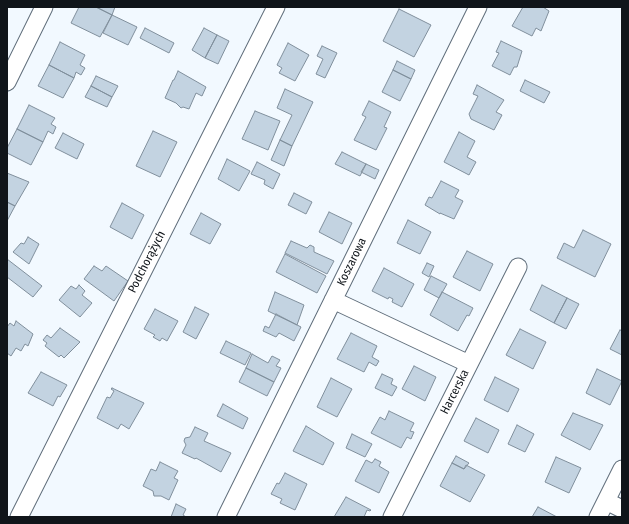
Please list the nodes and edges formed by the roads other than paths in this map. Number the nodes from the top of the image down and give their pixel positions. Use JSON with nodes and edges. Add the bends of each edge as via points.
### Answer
{"nodes":[{"id":1,"x":44,"y":7,"type":"edge"},
{"id":2,"x":276,"y":7,"type":"edge"},
{"id":3,"x":478,"y":7,"type":"edge"},
{"id":4,"x":7,"y":82,"type":"edge"},
{"id":5,"x":518,"y":267,"type":"dead end"},
{"id":6,"x":333,"y":300,"type":"junction"},
{"id":7,"x":469,"y":364,"type":"junction"},
{"id":8,"x":622,"y":469,"type":"edge"},
{"id":9,"x":606,"y":501,"type":"junction"},
{"id":10,"x":622,"y":509,"type":"edge"},
{"id":11,"x":19,"y":517,"type":"edge"},
{"id":12,"x":226,"y":517,"type":"edge"},
{"id":13,"x":392,"y":517,"type":"edge"},
{"id":14,"x":598,"y":517,"type":"edge"}],
"edges":[{"from":1,"to":4,"type":"street"},
{"from":2,"to":11,"type":"street","name":"Podchorążych"},
{"from":3,"to":6,"type":"street","name":"Koszarowa"},
{"from":5,"to":7,"type":"street","name":"Harcerska"},
{"from":6,"to":7,"type":"street"},
{"from":6,"to":12,"type":"street","name":"Koszarowa"},
{"from":7,"to":13,"type":"street","name":"Harcerska"},
{"from":8,"to":9,"type":"street"},
{"from":9,"to":10,"type":"street"},
{"from":9,"to":14,"type":"street"}]}
